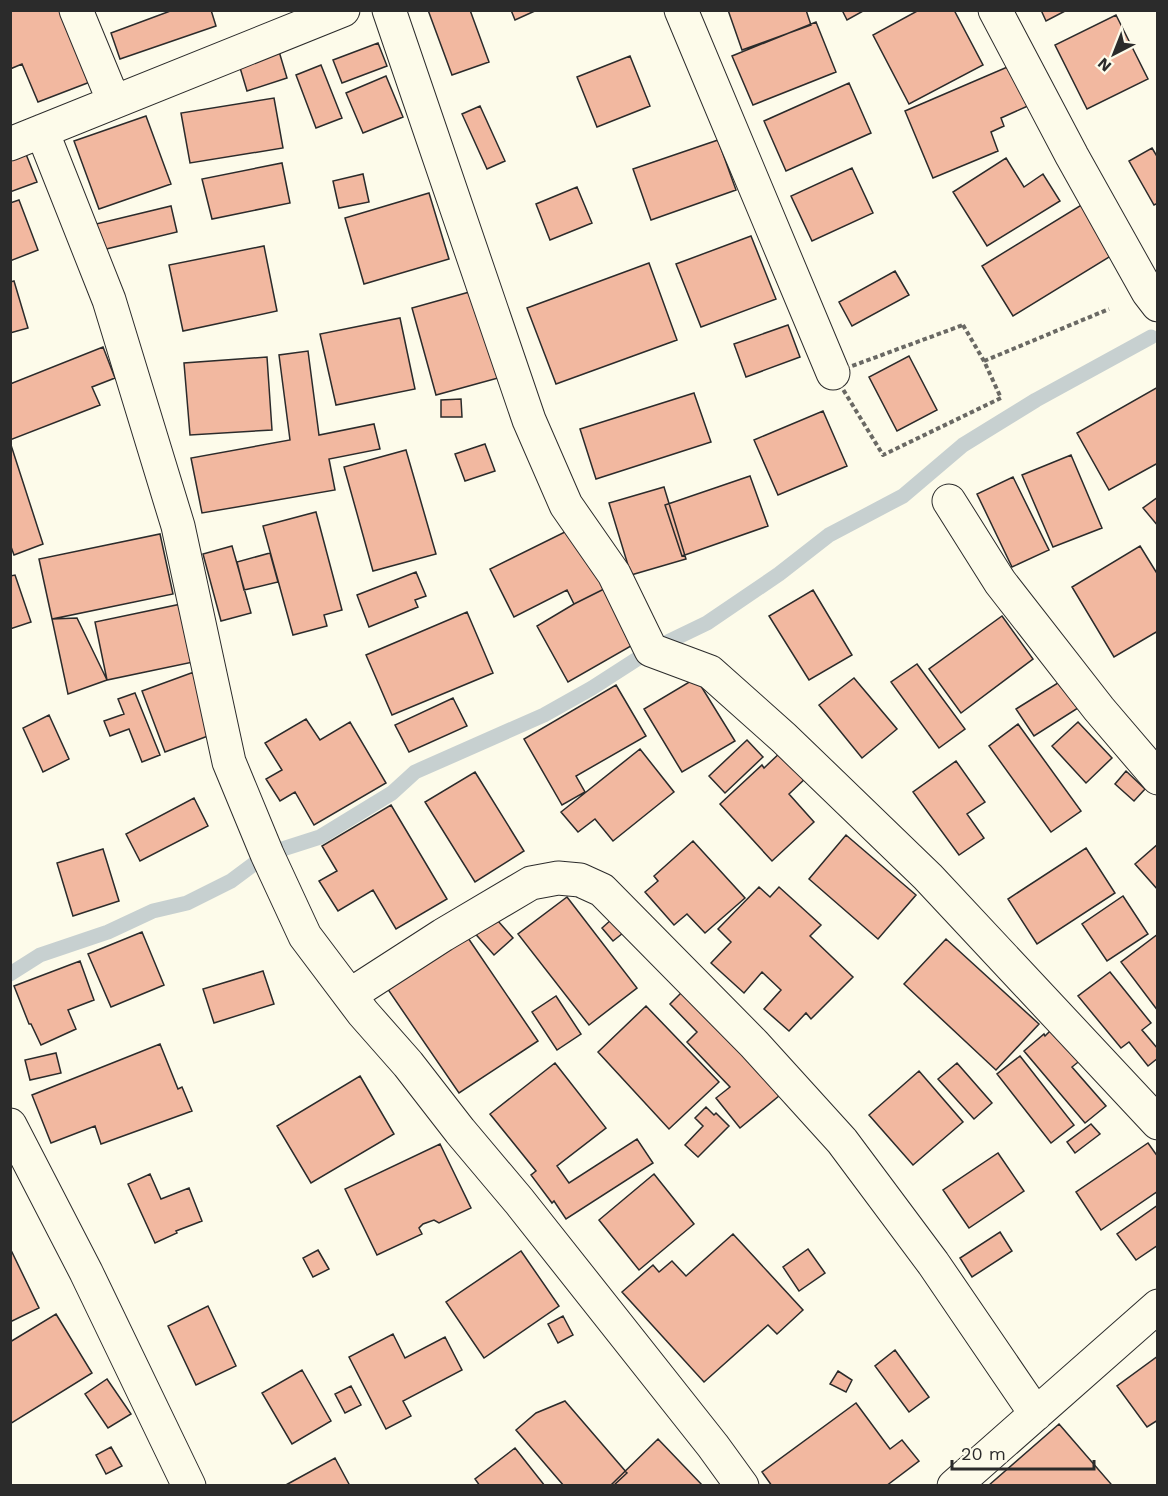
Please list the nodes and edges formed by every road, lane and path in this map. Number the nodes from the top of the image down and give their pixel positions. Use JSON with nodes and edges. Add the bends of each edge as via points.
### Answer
{"nodes":[{"id":1,"x":76,"y":10,"type":"edge"},
{"id":2,"x":343,"y":10,"type":"edge"},
{"id":3,"x":389,"y":10,"type":"edge"},
{"id":4,"x":681,"y":10,"type":"edge"},
{"id":5,"x":994,"y":10,"type":"edge"},
{"id":6,"x":114,"y":102,"type":"junction"},
{"id":7,"x":42,"y":131,"type":"junction"},
{"id":8,"x":10,"y":144,"type":"edge"},
{"id":9,"x":1153,"y":299,"type":"edge"},
{"id":10,"x":984,"y":361,"type":"junction"},
{"id":11,"x":833,"y":373,"type":"junction"},
{"id":12,"x":949,"y":501,"type":"dead end"},
{"id":13,"x":1158,"y":778,"type":"edge"},
{"id":14,"x":350,"y":995,"type":"junction"},
{"id":15,"x":1158,"y":1123,"type":"edge"},
{"id":16,"x":10,"y":1125,"type":"edge"},
{"id":17,"x":1158,"y":1306,"type":"edge"},
{"id":18,"x":1036,"y":1414,"type":"junction"},
{"id":19,"x":189,"y":1485,"type":"edge"},
{"id":20,"x":742,"y":1485,"type":"edge"},
{"id":21,"x":954,"y":1485,"type":"edge"}],
"edges":[{"from":1,"to":6,"type":"street"},
{"from":2,"to":6,"type":"street"},
{"from":3,"to":15,"type":"street","via":[[529,420],[566,505],[614,574],[651,650],[710,672],[784,738],[928,877]]},
{"from":4,"to":11,"type":"street"},
{"from":5,"to":9,"type":"street"},
{"from":6,"to":7,"type":"street"},
{"from":7,"to":8,"type":"street"},
{"from":7,"to":14,"type":"street","via":[[109,300],[178,526],[229,762],[305,936]]},
{"from":9,"to":10,"type":"path"},
{"from":10,"to":11,"type":"path","via":[[963,325]]},
{"from":10,"to":11,"type":"path","via":[[1000,398],[883,455]]},
{"from":12,"to":13,"type":"street","via":[[1000,582],[1098,709]]},
{"from":14,"to":18,"type":"street","via":[[531,883],[558,878],[580,880],[602,890],[754,1044],[842,1141],[933,1263]]},
{"from":14,"to":20,"type":"street","via":[[519,1201]]},
{"from":16,"to":19,"type":"street"},
{"from":17,"to":18,"type":"street"},
{"from":18,"to":21,"type":"street"}]}
